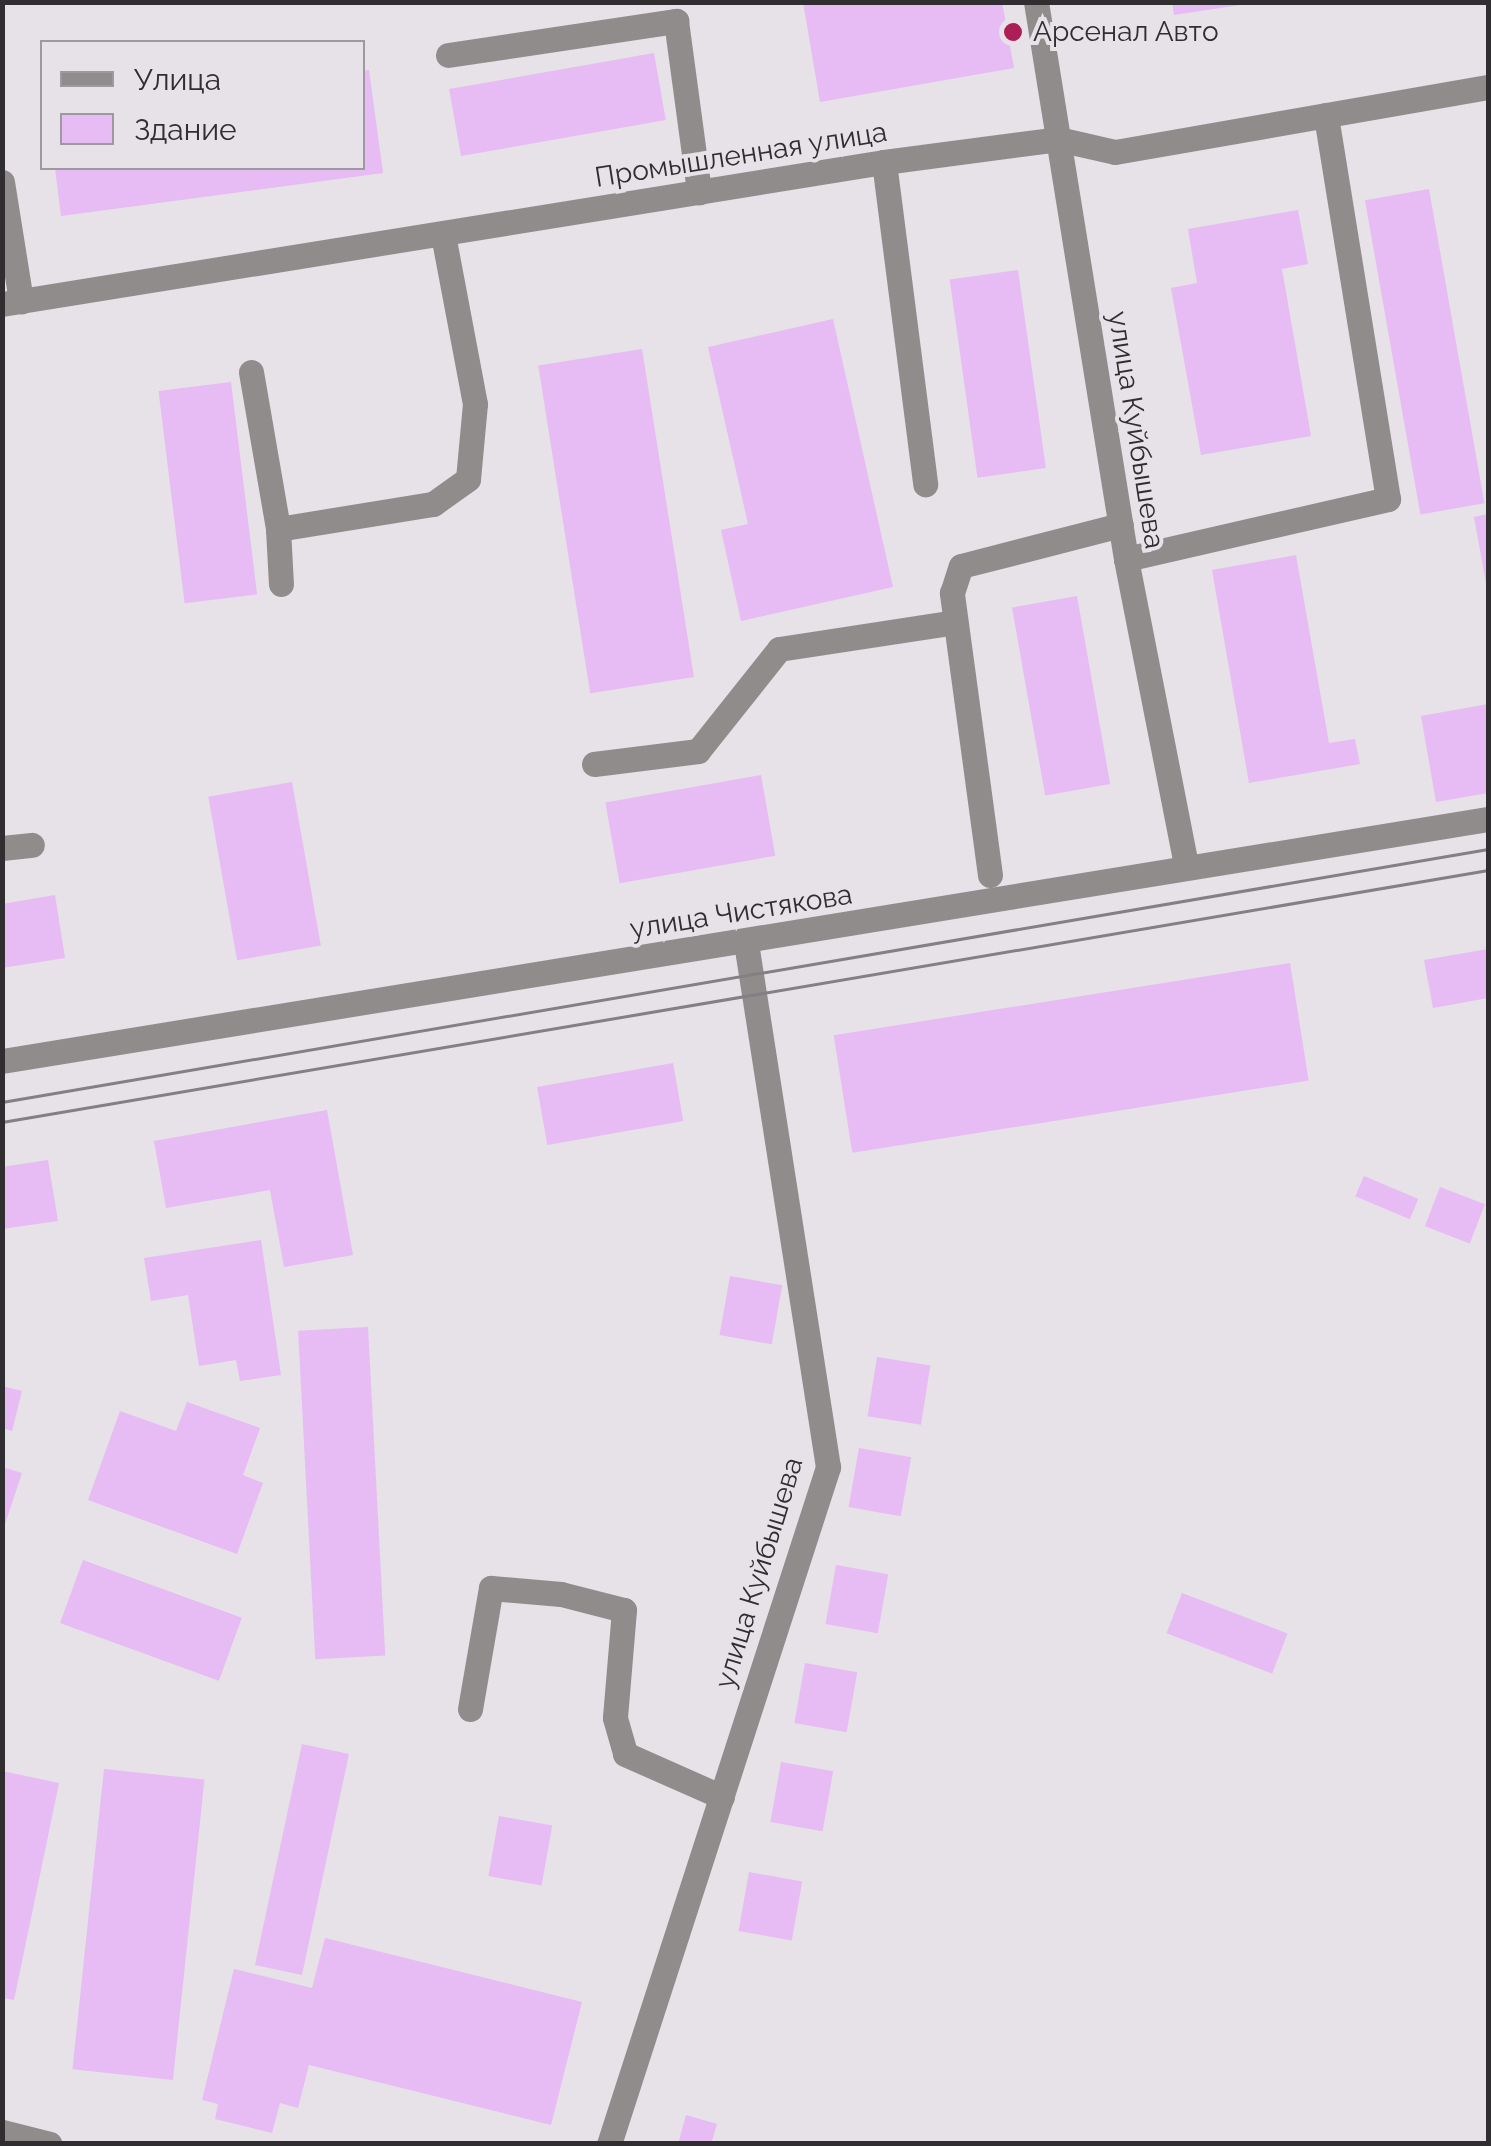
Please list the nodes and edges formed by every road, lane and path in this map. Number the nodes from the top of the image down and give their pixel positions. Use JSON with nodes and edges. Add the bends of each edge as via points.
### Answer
{"nodes":[{"id":1,"x":1036,"y":2,"type":"edge"},
{"id":2,"x":448,"y":54,"type":"dead end"},
{"id":3,"x":1488,"y":87,"type":"edge"},
{"id":4,"x":1326,"y":115,"type":"junction"},
{"id":5,"x":1058,"y":138,"type":"junction"},
{"id":6,"x":884,"y":162,"type":"junction"},
{"id":7,"x":2,"y":182,"type":"edge"},
{"id":8,"x":698,"y":192,"type":"junction"},
{"id":9,"x":443,"y":234,"type":"junction"},
{"id":10,"x":12,"y":302,"type":"edge"},
{"id":11,"x":251,"y":372,"type":"dead end"},
{"id":12,"x":925,"y":484,"type":"dead end"},
{"id":13,"x":1121,"y":526,"type":"junction"},
{"id":14,"x":278,"y":529,"type":"junction"},
{"id":15,"x":1126,"y":558,"type":"junction"},
{"id":16,"x":281,"y":584,"type":"dead end"},
{"id":17,"x":956,"y":622,"type":"junction"},
{"id":18,"x":594,"y":764,"type":"dead end"},
{"id":19,"x":1488,"y":818,"type":"edge"},
{"id":20,"x":32,"y":845,"type":"dead end"},
{"id":21,"x":2,"y":848,"type":"edge"},
{"id":22,"x":1186,"y":866,"type":"junction"},
{"id":23,"x":990,"y":875,"type":"dead end"},
{"id":24,"x":746,"y":943,"type":"junction"},
{"id":25,"x":2,"y":1061,"type":"edge"},
{"id":26,"x":470,"y":1709,"type":"dead end"},
{"id":27,"x":722,"y":1796,"type":"junction"},
{"id":28,"x":2,"y":2132,"type":"edge"},
{"id":29,"x":50,"y":2144,"type":"edge"},
{"id":30,"x":610,"y":2144,"type":"edge"}],
"edges":[{"from":1,"to":5,"type":"street","name":"улица Куйбышева"},
{"from":2,"to":8,"type":"street","via":[[676,22]]},
{"from":3,"to":4,"type":"street","name":"Промышленная улица"},
{"from":4,"to":5,"type":"street","name":"Промышленная улица","via":[[1114,152]]},
{"from":4,"to":15,"type":"street","via":[[1388,499]]},
{"from":5,"to":6,"type":"street","name":"Промышленная улица"},
{"from":5,"to":13,"type":"street","name":"улица Куйбышева"},
{"from":6,"to":8,"type":"street","name":"Промышленная улица"},
{"from":6,"to":12,"type":"street"},
{"from":7,"to":10,"type":"street"},
{"from":8,"to":9,"type":"street","name":"Промышленная улица"},
{"from":9,"to":10,"type":"street","name":"Промышленная улица"},
{"from":9,"to":14,"type":"street","via":[[475,404],[468,479],[433,504]]},
{"from":11,"to":14,"type":"street"},
{"from":13,"to":15,"type":"street","name":"улица Куйбышева"},
{"from":13,"to":17,"type":"street","via":[[961,566],[952,593]]},
{"from":14,"to":16,"type":"street"},
{"from":15,"to":22,"type":"street","name":"улица Куйбышева"},
{"from":17,"to":18,"type":"street","via":[[779,649],[698,751]]},
{"from":17,"to":23,"type":"street"},
{"from":19,"to":22,"type":"street","name":"улица Чистякова"},
{"from":20,"to":21,"type":"street"},
{"from":22,"to":24,"type":"street","name":"улица Чистякова"},
{"from":24,"to":25,"type":"street","name":"улица Чистякова"},
{"from":24,"to":27,"type":"street","name":"улица Куйбышева","via":[[828,1467]]},
{"from":26,"to":27,"type":"street","via":[[490,1588],[560,1594],[624,1610],[614,1718],[626,1754]]},
{"from":27,"to":30,"type":"street","name":"улица Куйбышева"},
{"from":28,"to":29,"type":"street"}]}
